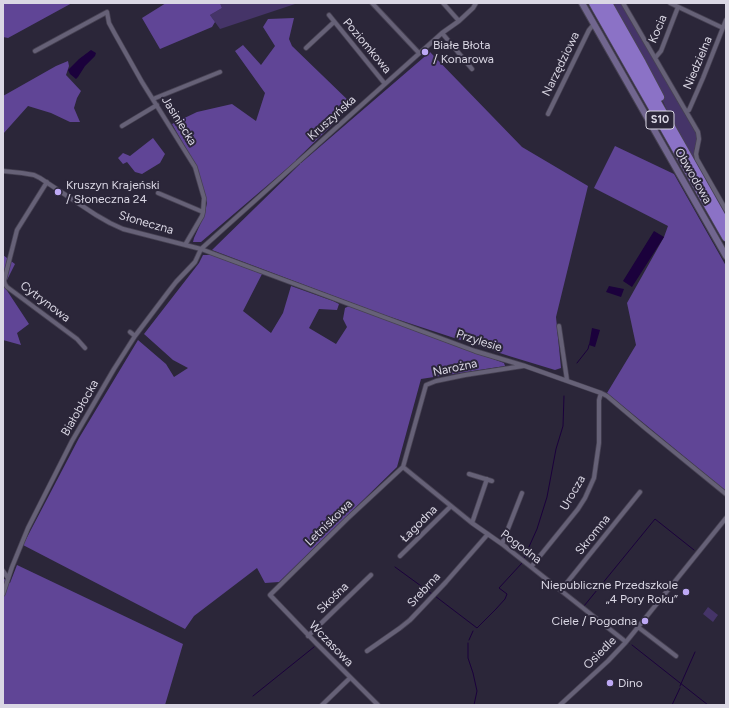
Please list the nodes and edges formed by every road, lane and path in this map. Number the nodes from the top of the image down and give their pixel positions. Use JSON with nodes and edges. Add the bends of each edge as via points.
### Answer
{"nodes":[{"id":1,"x":372,"y":3,"type":"edge"},
{"id":2,"x":443,"y":3,"type":"edge"},
{"id":3,"x":476,"y":3,"type":"edge"},
{"id":4,"x":582,"y":3,"type":"edge"},
{"id":5,"x":593,"y":3,"type":"edge"},
{"id":6,"x":601,"y":3,"type":"edge"},
{"id":7,"x":608,"y":3,"type":"edge"},
{"id":8,"x":623,"y":3,"type":"edge"},
{"id":9,"x":670,"y":3,"type":"edge"},
{"id":10,"x":678,"y":7,"type":"junction"},
{"id":11,"x":329,"y":15,"type":"dead end"},
{"id":12,"x":726,"y":20,"type":"edge"},
{"id":13,"x":459,"y":21,"type":"junction"},
{"id":14,"x":334,"y":22,"type":"junction"},
{"id":15,"x":594,"y":24,"type":"junction"},
{"id":16,"x":723,"y":28,"type":"junction"},
{"id":17,"x":442,"y":33,"type":"junction"},
{"id":18,"x":306,"y":48,"type":"dead end"},
{"id":19,"x":35,"y":51,"type":"dead end"},
{"id":20,"x":419,"y":53,"type":"junction"},
{"id":21,"x":655,"y":58,"type":"junction"},
{"id":22,"x":472,"y":68,"type":"dead end"},
{"id":23,"x":220,"y":72,"type":"dead end"},
{"id":24,"x":385,"y":84,"type":"junction"},
{"id":25,"x":153,"y":99,"type":"junction"},
{"id":26,"x":157,"y":106,"type":"junction"},
{"id":27,"x":686,"y":111,"type":"junction"},
{"id":28,"x":548,"y":114,"type":"dead end"},
{"id":29,"x":122,"y":126,"type":"dead end"},
{"id":30,"x":673,"y":129,"type":"junction"},
{"id":31,"x":3,"y":171,"type":"edge"},
{"id":32,"x":47,"y":182,"type":"junction"},
{"id":33,"x":158,"y":193,"type":"dead end"},
{"id":34,"x":726,"y":210,"type":"edge"},
{"id":35,"x":203,"y":212,"type":"junction"},
{"id":36,"x":726,"y":224,"type":"edge"},
{"id":37,"x":726,"y":237,"type":"edge"},
{"id":38,"x":184,"y":245,"type":"junction"},
{"id":39,"x":201,"y":249,"type":"junction"},
{"id":40,"x":726,"y":256,"type":"edge"},
{"id":41,"x":559,"y":326,"type":"dead end"},
{"id":42,"x":130,"y":332,"type":"dead end"},
{"id":43,"x":136,"y":336,"type":"junction"},
{"id":44,"x":85,"y":348,"type":"dead end"},
{"id":45,"x":525,"y":366,"type":"junction"},
{"id":46,"x":566,"y":380,"type":"junction"},
{"id":47,"x":601,"y":393,"type":"junction"},
{"id":48,"x":75,"y":426,"type":"dead end"},
{"id":49,"x":80,"y":428,"type":"junction"},
{"id":50,"x":403,"y":467,"type":"junction"},
{"id":51,"x":469,"y":474,"type":"dead end"},
{"id":52,"x":48,"y":477,"type":"dead end"},
{"id":53,"x":51,"y":482,"type":"junction"},
{"id":54,"x":640,"y":492,"type":"dead end"},
{"id":55,"x":522,"y":493,"type":"dead end"},
{"id":56,"x":726,"y":494,"type":"edge"},
{"id":57,"x":451,"y":506,"type":"junction"},
{"id":58,"x":726,"y":518,"type":"edge"},
{"id":59,"x":472,"y":523,"type":"junction"},
{"id":60,"x":24,"y":524,"type":"dead end"},
{"id":61,"x":28,"y":528,"type":"junction"},
{"id":62,"x":488,"y":534,"type":"junction"},
{"id":63,"x":502,"y":544,"type":"junction"},
{"id":64,"x":400,"y":556,"type":"dead end"},
{"id":65,"x":531,"y":566,"type":"junction"},
{"id":66,"x":3,"y":570,"type":"edge"},
{"id":67,"x":371,"y":575,"type":"dead end"},
{"id":68,"x":8,"y":578,"type":"junction"},
{"id":69,"x":561,"y":590,"type":"junction"},
{"id":70,"x":3,"y":594,"type":"edge"},
{"id":71,"x":270,"y":595,"type":"joint"},
{"id":72,"x":638,"y":627,"type":"junction"},
{"id":73,"x":308,"y":636,"type":"junction"},
{"id":74,"x":626,"y":642,"type":"junction"},
{"id":75,"x":367,"y":651,"type":"dead end"},
{"id":76,"x":676,"y":656,"type":"dead end"},
{"id":77,"x":350,"y":678,"type":"junction"},
{"id":78,"x":322,"y":705,"type":"edge"},
{"id":79,"x":378,"y":705,"type":"edge"},
{"id":80,"x":560,"y":705,"type":"edge"}],
"edges":[{"from":1,"to":20,"type":"street"},
{"from":2,"to":13,"type":"street"},
{"from":3,"to":13,"type":"street","name":"Kruszyńska"},
{"from":4,"to":15,"type":"street","name":"Obwodowa"},
{"from":5,"to":37,"type":"highway","number":"S10"},
{"from":6,"to":30,"type":"highway","number":"S10"},
{"from":7,"to":30,"type":"highway","via":[[655,87]]},
{"from":8,"to":21,"type":"street"},
{"from":9,"to":10,"type":"street"},
{"from":10,"to":16,"type":"street"},
{"from":10,"to":21,"type":"street","name":"Kocia","via":[[661,50]]},
{"from":11,"to":14,"type":"street","name":"Poziomkowa"},
{"from":12,"to":16,"type":"street","name":"Niedzielna"},
{"from":13,"to":17,"type":"street","name":"Kruszyńska"},
{"from":14,"to":18,"type":"street","name":"Poziomkowa"},
{"from":14,"to":24,"type":"street","name":"Poziomkowa"},
{"from":15,"to":28,"type":"street","name":"Narzędziowa"},
{"from":15,"to":40,"type":"street","name":"Obwodowa"},
{"from":16,"to":27,"type":"street","name":"Niedzielna","via":[[689,110]]},
{"from":17,"to":20,"type":"street","name":"Kruszyńska"},
{"from":17,"to":22,"type":"street"},
{"from":19,"to":25,"type":"street","name":"Jasiniecka","via":[[107,12],[109,23]]},
{"from":20,"to":24,"type":"street","name":"Kruszyńska"},
{"from":21,"to":27,"type":"street"},
{"from":23,"to":25,"type":"street"},
{"from":24,"to":39,"type":"street","name":"Kruszyńska"},
{"from":25,"to":26,"type":"street","name":"Jasiniecka"},
{"from":26,"to":29,"type":"street"},
{"from":26,"to":35,"type":"street","name":"Jasiniecka","via":[[195,167],[204,198]]},
{"from":27,"to":34,"type":"street","via":[[698,132],[697,159]]},
{"from":30,"to":36,"type":"highway","number":"S10"},
{"from":31,"to":32,"type":"street","name":"Słoneczna","via":[[34,175]]},
{"from":32,"to":38,"type":"street","name":"Słoneczna","via":[[116,226]]},
{"from":32,"to":44,"type":"street","name":"Cytrynowa","via":[[17,230],[4,280],[7,287],[77,339]]},
{"from":33,"to":35,"type":"street"},
{"from":35,"to":38,"type":"street"},
{"from":38,"to":39,"type":"street","name":"Słoneczna"},
{"from":39,"to":43,"type":"street","name":"Białobłocka","via":[[195,262],[176,282]]},
{"from":39,"to":45,"type":"street","name":"Przylesie","via":[[475,351]]},
{"from":41,"to":46,"type":"street"},
{"from":42,"to":43,"type":"street"},
{"from":43,"to":49,"type":"street","name":"Białobłocka"},
{"from":45,"to":46,"type":"street","name":"Przylesie"},
{"from":45,"to":50,"type":"street","name":"Narożna","via":[[465,375],[426,385]]},
{"from":46,"to":47,"type":"street","name":"Przylesie"},
{"from":47,"to":56,"type":"street","name":"Przylesie"},
{"from":47,"to":65,"type":"street","name":"Urocza","via":[[599,443],[594,478],[578,509]]},
{"from":48,"to":49,"type":"street"},
{"from":49,"to":53,"type":"street","name":"Białobłocka"},
{"from":50,"to":57,"type":"street","name":"Pogodna"},
{"from":50,"to":71,"type":"street","name":"Letniskowa"},
{"from":51,"to":59,"type":"street","via":[[489,480]]},
{"from":52,"to":53,"type":"street"},
{"from":53,"to":61,"type":"street","name":"Białobłocka"},
{"from":54,"to":69,"type":"street","name":"Skromna"},
{"from":55,"to":63,"type":"street"},
{"from":57,"to":59,"type":"street","name":"Pogodna"},
{"from":57,"to":64,"type":"street","name":"Łagodna"},
{"from":58,"to":72,"type":"street","name":"Osiedle"},
{"from":59,"to":62,"type":"street","name":"Pogodna"},
{"from":60,"to":61,"type":"street"},
{"from":61,"to":68,"type":"street","name":"Białobłocka"},
{"from":62,"to":63,"type":"street","name":"Pogodna"},
{"from":62,"to":75,"type":"street","name":"Srebrna","via":[[410,620]]},
{"from":63,"to":65,"type":"street","name":"Pogodna"},
{"from":65,"to":69,"type":"street","name":"Pogodna"},
{"from":66,"to":68,"type":"street"},
{"from":67,"to":73,"type":"street","name":"Skośna"},
{"from":68,"to":70,"type":"street","name":"Białobłocka"},
{"from":69,"to":74,"type":"street","name":"Pogodna"},
{"from":71,"to":73,"type":"street","name":"Wczasowa"},
{"from":72,"to":74,"type":"street","name":"Osiedle"},
{"from":72,"to":76,"type":"street"},
{"from":73,"to":77,"type":"street","name":"Wczasowa"},
{"from":74,"to":80,"type":"street","name":"Osiedle"},
{"from":77,"to":78,"type":"street"},
{"from":77,"to":79,"type":"street","name":"Wczasowa"}]}
